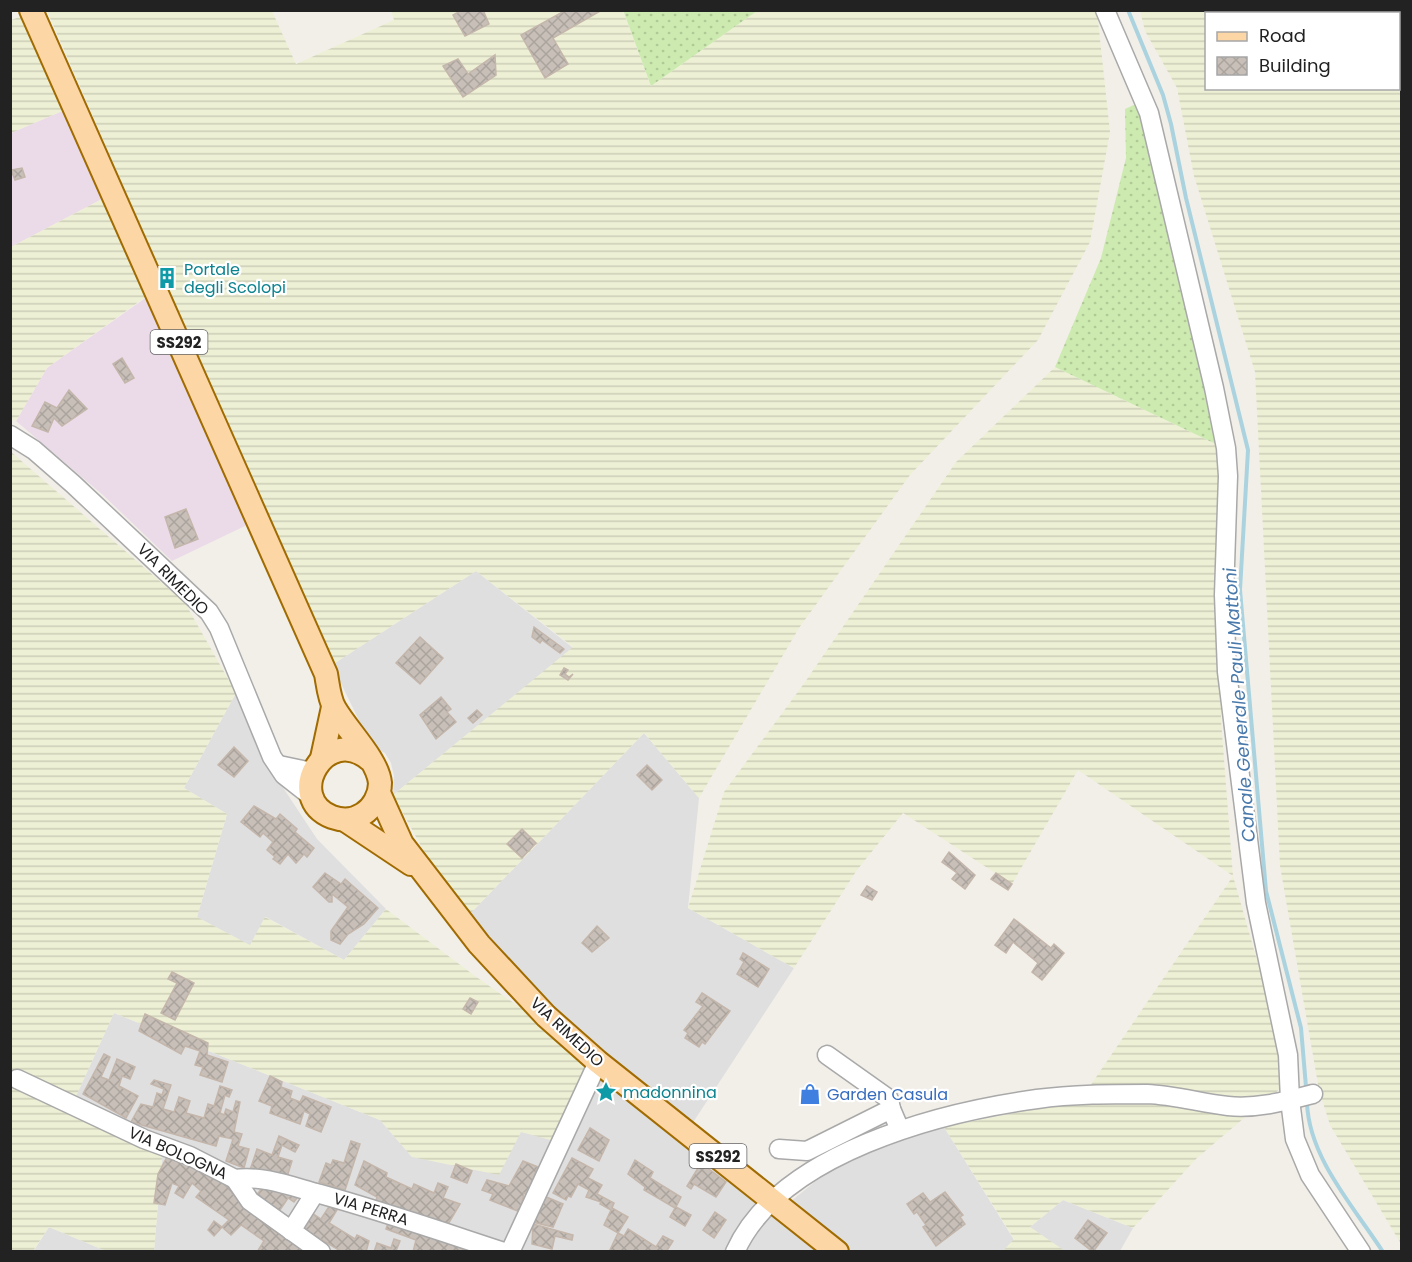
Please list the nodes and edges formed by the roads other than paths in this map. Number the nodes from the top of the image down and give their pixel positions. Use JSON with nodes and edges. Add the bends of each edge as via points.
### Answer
{"nodes":[{"id":1,"x":31,"y":10,"type":"edge"},
{"id":2,"x":1105,"y":10,"type":"edge"},
{"id":3,"x":10,"y":435,"type":"edge"},
{"id":4,"x":333,"y":707,"type":"junction"},
{"id":5,"x":370,"y":760,"type":"junction"},
{"id":6,"x":279,"y":765,"type":"junction"},
{"id":7,"x":317,"y":765,"type":"junction"},
{"id":8,"x":379,"y":793,"type":"junction"},
{"id":9,"x":312,"y":797,"type":"junction"},
{"id":10,"x":345,"y":820,"type":"junction"},
{"id":11,"x":432,"y":880,"type":"junction"},
{"id":12,"x":827,"y":1055,"type":"dead end"},
{"id":13,"x":598,"y":1062,"type":"junction"},
{"id":14,"x":17,"y":1079,"type":"dead end"},
{"id":15,"x":1300,"y":1098,"type":"junction"},
{"id":16,"x":891,"y":1109,"type":"junction"},
{"id":17,"x":900,"y":1130,"type":"junction"},
{"id":18,"x":779,"y":1149,"type":"dead end"},
{"id":19,"x":235,"y":1179,"type":"junction"},
{"id":20,"x":315,"y":1193,"type":"junction"},
{"id":21,"x":774,"y":1200,"type":"junction"},
{"id":22,"x":291,"y":1231,"type":"junction"},
{"id":23,"x":321,"y":1251,"type":"edge"},
{"id":24,"x":504,"y":1251,"type":"edge"},
{"id":25,"x":510,"y":1251,"type":"edge"},
{"id":26,"x":735,"y":1251,"type":"edge"},
{"id":27,"x":837,"y":1251,"type":"edge"},
{"id":28,"x":1361,"y":1251,"type":"edge"}],
"edges":[{"from":1,"to":4,"type":"main road","number":"SS292","via":[[326,674]]},
{"from":2,"to":15,"type":"street","via":[[1149,113],[1226,448],[1227,672],[1256,903]]},
{"from":3,"to":6,"type":"street","name":"VIA RIMEDIO","via":[[73,484],[209,612],[260,732]]},
{"from":4,"to":5,"type":"main road","number":"SS292"},
{"from":4,"to":7,"type":"main road","number":"SS292"},
{"from":5,"to":7,"type":"main road","via":[[346,750],[336,751]]},
{"from":5,"to":8,"type":"main road","number":"SS292","via":[[378,776]]},
{"from":6,"to":7,"type":"street"},
{"from":6,"to":9,"type":"street","name":"VIA RIMEDIO","via":[[290,781]]},
{"from":7,"to":9,"type":"main road","number":"SS292","via":[[310,784]]},
{"from":8,"to":10,"type":"main road","via":[[366,812]]},
{"from":8,"to":11,"type":"main road","name":"VIA RIMEDIO","number":"SS292","via":[[402,844]]},
{"from":9,"to":10,"type":"main road","number":"SS292","via":[[328,816]]},
{"from":10,"to":11,"type":"main road","name":"VIA RIMEDIO","number":"SS292"},
{"from":11,"to":13,"type":"main road","name":"VIA RIMEDIO","number":"SS292","via":[[479,944],[546,1016]]},
{"from":12,"to":16,"type":"street","via":[[889,1099]]},
{"from":13,"to":21,"type":"main road","name":"VIA RIMEDIO","number":"SS292"},
{"from":13,"to":25,"type":"street"},
{"from":14,"to":19,"type":"street","name":"VIA BOLOGNA"},
{"from":15,"to":17,"type":"street","via":[[1252,1107],[1149,1094],[1039,1098],[946,1116]]},
{"from":15,"to":28,"type":"street","via":[[1295,1139],[1310,1175]]},
{"from":16,"to":17,"type":"street"},
{"from":16,"to":18,"type":"street","via":[[807,1151]]},
{"from":17,"to":21,"type":"street","via":[[831,1160]]},
{"from":19,"to":20,"type":"street","name":"VIA PERRA","via":[[249,1177]]},
{"from":19,"to":22,"type":"street","name":"VIA BOLOGNA","via":[[250,1201]]},
{"from":20,"to":22,"type":"street"},
{"from":20,"to":24,"type":"street","name":"VIA PERRA"},
{"from":21,"to":26,"type":"street","via":[[743,1235]]},
{"from":21,"to":27,"type":"main road","name":"VIA RIMEDIO","number":"SS292"},
{"from":22,"to":23,"type":"street","name":"VIA BOLOGNA"}]}
